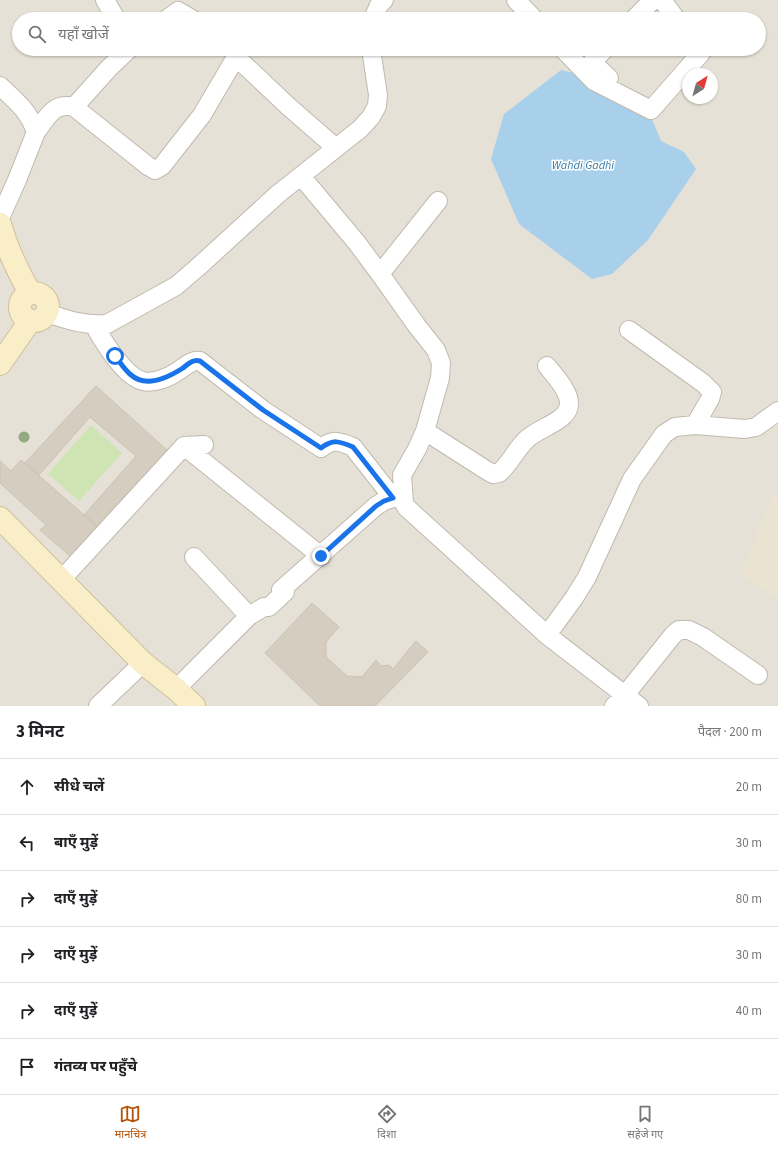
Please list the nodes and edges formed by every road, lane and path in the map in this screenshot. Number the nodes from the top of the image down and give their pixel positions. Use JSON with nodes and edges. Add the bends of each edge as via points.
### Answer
{"nodes":[{"id":1,"x":105,"y":0,"type":"edge"},
{"id":2,"x":384,"y":0,"type":"edge"},
{"id":3,"x":516,"y":0,"type":"edge"},
{"id":4,"x":653,"y":0,"type":"edge"},
{"id":5,"x":662,"y":0,"type":"edge"},
{"id":6,"x":112,"y":12,"type":"edge"},
{"id":7,"x":376,"y":12,"type":"edge"},
{"id":8,"x":527,"y":12,"type":"edge"},
{"id":9,"x":641,"y":12,"type":"edge"},
{"id":10,"x":671,"y":12,"type":"edge"},
{"id":11,"x":122,"y":56,"type":"edge"},
{"id":12,"x":234,"y":56,"type":"edge"},
{"id":13,"x":239,"y":56,"type":"edge"},
{"id":14,"x":372,"y":56,"type":"edge"},
{"id":15,"x":571,"y":56,"type":"edge"},
{"id":16,"x":598,"y":56,"type":"edge"},
{"id":17,"x":698,"y":56,"type":"edge"},
{"id":18,"x":0,"y":86,"type":"edge"},
{"id":19,"x":636,"y":102,"type":"junction"},
{"id":20,"x":74,"y":107,"type":"junction"},
{"id":21,"x":36,"y":132,"type":"junction"},
{"id":22,"x":336,"y":147,"type":"junction"},
{"id":23,"x":301,"y":176,"type":"junction"},
{"id":24,"x":438,"y":201,"type":"dead end"},
{"id":25,"x":0,"y":218,"type":"edge"},
{"id":26,"x":0,"y":224,"type":"edge"},
{"id":27,"x":380,"y":274,"type":"junction"},
{"id":28,"x":39,"y":317,"type":"junction"},
{"id":29,"x":94,"y":325,"type":"junction"},
{"id":30,"x":629,"y":330,"type":"dead end"},
{"id":31,"x":0,"y":364,"type":"edge"},
{"id":32,"x":547,"y":366,"type":"dead end"},
{"id":33,"x":778,"y":411,"type":"edge"},
{"id":34,"x":695,"y":425,"type":"junction"},
{"id":35,"x":425,"y":431,"type":"junction"},
{"id":36,"x":204,"y":445,"type":"dead end"},
{"id":37,"x":184,"y":446,"type":"junction"},
{"id":38,"x":398,"y":496,"type":"junction"},
{"id":39,"x":0,"y":518,"type":"edge"},
{"id":40,"x":321,"y":556,"type":"junction"},
{"id":41,"x":194,"y":557,"type":"dead end"},
{"id":42,"x":62,"y":579,"type":"junction"},
{"id":43,"x":249,"y":616,"type":"junction"},
{"id":44,"x":548,"y":635,"type":"junction"},
{"id":45,"x":143,"y":663,"type":"junction"},
{"id":46,"x":758,"y":675,"type":"dead end"},
{"id":47,"x":176,"y":689,"type":"junction"},
{"id":48,"x":626,"y":702,"type":"edge"},
{"id":49,"x":98,"y":706,"type":"edge"},
{"id":50,"x":194,"y":706,"type":"edge"}],
"edges":[{"from":1,"to":6,"type":"street"},
{"from":2,"to":7,"type":"street"},
{"from":3,"to":8,"type":"street"},
{"from":4,"to":9,"type":"street"},
{"from":5,"to":10,"type":"street"},
{"from":11,"to":20,"type":"street"},
{"from":12,"to":20,"type":"street","via":[[202,115],[162,166],[155,170]]},
{"from":13,"to":22,"type":"street","via":[[289,107]]},
{"from":14,"to":22,"type":"street","via":[[378,106],[360,129]]},
{"from":15,"to":19,"type":"street","via":[[594,81]]},
{"from":16,"to":19,"type":"street","via":[[592,62]]},
{"from":17,"to":19,"type":"street","via":[[651,110]]},
{"from":18,"to":21,"type":"street","via":[[20,104],[31,119]]},
{"from":20,"to":21,"type":"street","via":[[59,106]]},
{"from":21,"to":25,"type":"street"},
{"from":22,"to":23,"type":"street"},
{"from":23,"to":27,"type":"street"},
{"from":23,"to":29,"type":"street","via":[[176,286],[107,324]]},
{"from":24,"to":27,"type":"street"},
{"from":26,"to":28,"type":"main road","via":[[17,270],[30,293],[24,296],[20,303],[20,311],[24,317]]},
{"from":27,"to":35,"type":"street","via":[[436,350],[441,363],[440,378]]},
{"from":28,"to":29,"type":"street"},
{"from":28,"to":31,"type":"main road"},
{"from":29,"to":38,"type":"street","via":[[132,376],[144,382],[157,380],[192,362],[200,361],[263,410],[321,448],[334,441],[353,447]]},
{"from":30,"to":34,"type":"street","via":[[712,392]]},
{"from":32,"to":35,"type":"street","via":[[565,390],[569,400],[568,410],[560,419],[526,440],[499,473],[493,474]]},
{"from":33,"to":34,"type":"street","via":[[756,427],[745,429]]},
{"from":34,"to":44,"type":"street","via":[[675,427],[664,434],[653,448],[632,479],[586,577]]},
{"from":35,"to":38,"type":"street","via":[[402,475]]},
{"from":36,"to":37,"type":"street"},
{"from":37,"to":40,"type":"street"},
{"from":37,"to":42,"type":"street"},
{"from":38,"to":40,"type":"street","via":[[376,506]]},
{"from":38,"to":44,"type":"street","via":[[410,511]]},
{"from":39,"to":42,"type":"main road"},
{"from":40,"to":43,"type":"street","via":[[281,590],[285,592],[269,607],[264,607]]},
{"from":41,"to":43,"type":"street"},
{"from":42,"to":45,"type":"main road"},
{"from":43,"to":47,"type":"street"},
{"from":44,"to":48,"type":"street"},
{"from":45,"to":47,"type":"main road"},
{"from":45,"to":49,"type":"street"},
{"from":46,"to":48,"type":"street","via":[[703,637],[689,630],[679,630],[673,634]]},
{"from":47,"to":50,"type":"main road"}]}
